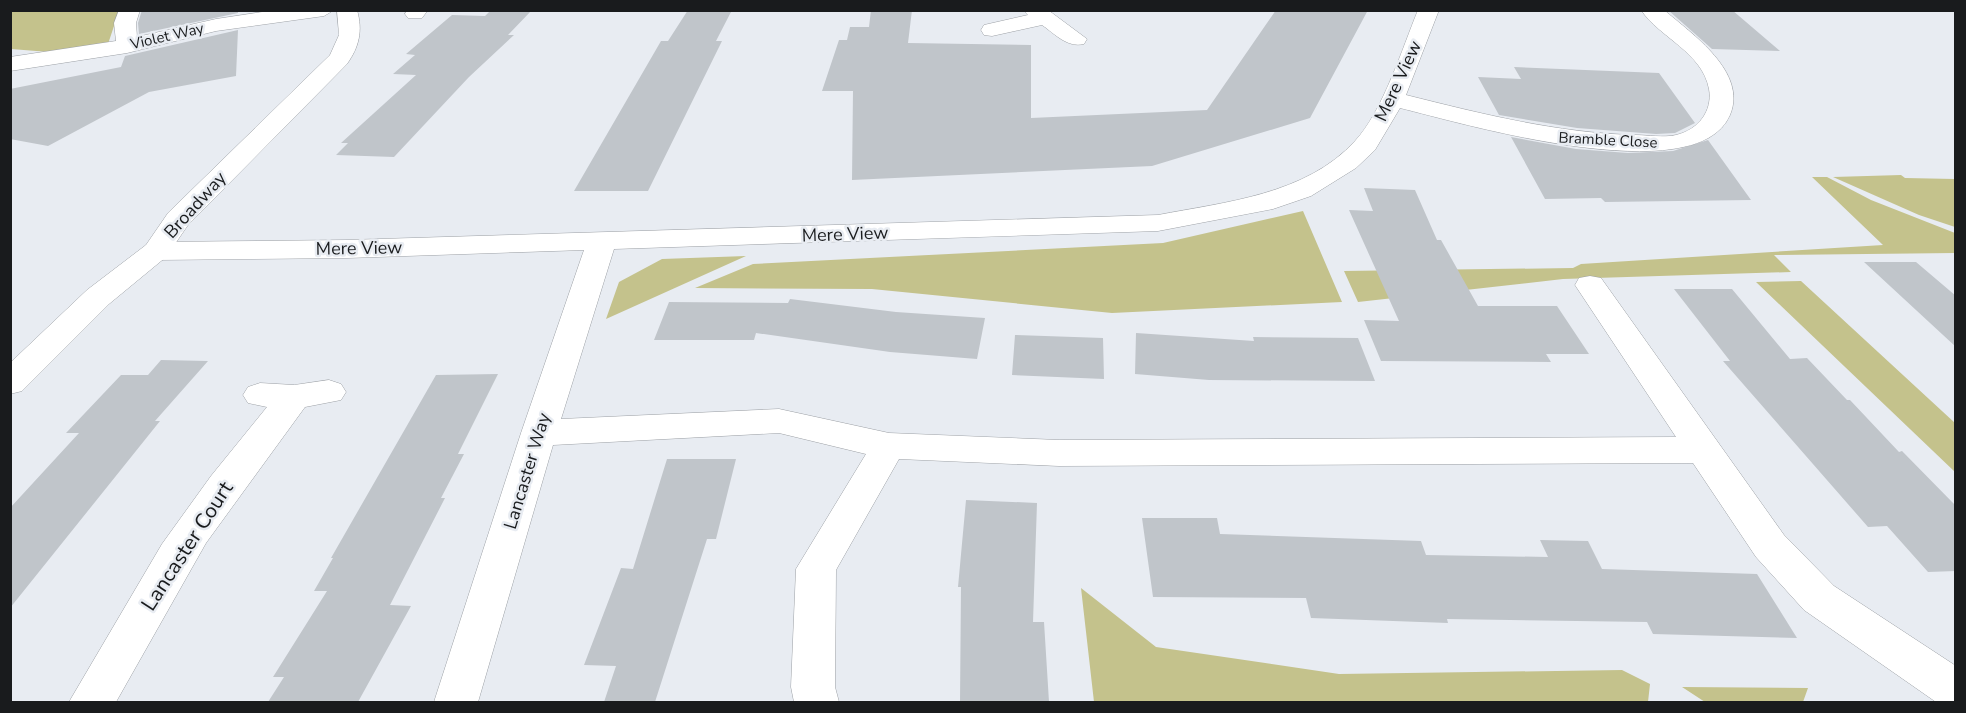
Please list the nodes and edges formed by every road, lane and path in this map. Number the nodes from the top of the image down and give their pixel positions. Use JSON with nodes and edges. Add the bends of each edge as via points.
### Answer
{"nodes":[{"id":1,"x":130,"y":10,"type":"edge"},
{"id":2,"x":324,"y":10,"type":"edge"},
{"id":3,"x":347,"y":10,"type":"edge"},
{"id":4,"x":1429,"y":10,"type":"edge"},
{"id":5,"x":1651,"y":10,"type":"edge"},
{"id":6,"x":1039,"y":14,"type":"edge"},
{"id":7,"x":992,"y":30,"type":"dead end"},
{"id":8,"x":1076,"y":39,"type":"dead end"},
{"id":9,"x":127,"y":45,"type":"junction"},
{"id":10,"x":10,"y":64,"type":"edge"},
{"id":11,"x":1393,"y":99,"type":"junction"},
{"id":12,"x":602,"y":241,"type":"junction"},
{"id":13,"x":156,"y":251,"type":"junction"},
{"id":14,"x":1590,"y":285,"type":"dead end"},
{"id":15,"x":10,"y":382,"type":"edge"},
{"id":16,"x":294,"y":395,"type":"dead end"},
{"id":17,"x":539,"y":433,"type":"junction"},
{"id":18,"x":889,"y":446,"type":"junction"},
{"id":19,"x":1703,"y":450,"type":"junction"},
{"id":20,"x":1956,"y":690,"type":"edge"},
{"id":21,"x":91,"y":702,"type":"edge"},
{"id":22,"x":456,"y":702,"type":"edge"},
{"id":23,"x":816,"y":702,"type":"edge"}],
"edges":[{"from":1,"to":9,"type":"street","via":[[125,23]]},
{"from":2,"to":9,"type":"street","name":"Violet Way","via":[[216,25]]},
{"from":3,"to":13,"type":"street","name":"Broadway","via":[[352,28],[339,59],[177,219]]},
{"from":4,"to":11,"type":"street","name":"Mere View"},
{"from":5,"to":11,"type":"street","name":"Bramble Close","via":[[1700,54],[1721,82],[1722,109],[1710,128],[1679,142],[1619,143],[1550,136]]},
{"from":6,"to":7,"type":"street"},
{"from":6,"to":8,"type":"street"},
{"from":9,"to":10,"type":"street","name":"Violet Way"},
{"from":11,"to":12,"type":"street","name":"Mere View","via":[[1366,145],[1347,162],[1301,190],[1273,201],[1158,223]]},
{"from":12,"to":13,"type":"street","name":"Mere View"},
{"from":12,"to":17,"type":"street","name":"Lancaster Way"},
{"from":13,"to":15,"type":"street","name":"Broadway","via":[[98,297]]},
{"from":14,"to":19,"type":"street"},
{"from":16,"to":21,"type":"street","name":"Lancaster Court","via":[[220,491],[162,579],[111,674]]},
{"from":17,"to":18,"type":"street","via":[[779,421]]},
{"from":17,"to":22,"type":"street","name":"Lancaster Way"},
{"from":18,"to":19,"type":"street","via":[[1059,453]]},
{"from":18,"to":23,"type":"street","via":[[816,569]]},
{"from":19,"to":20,"type":"street","via":[[1770,546],[1819,598]]}]}
